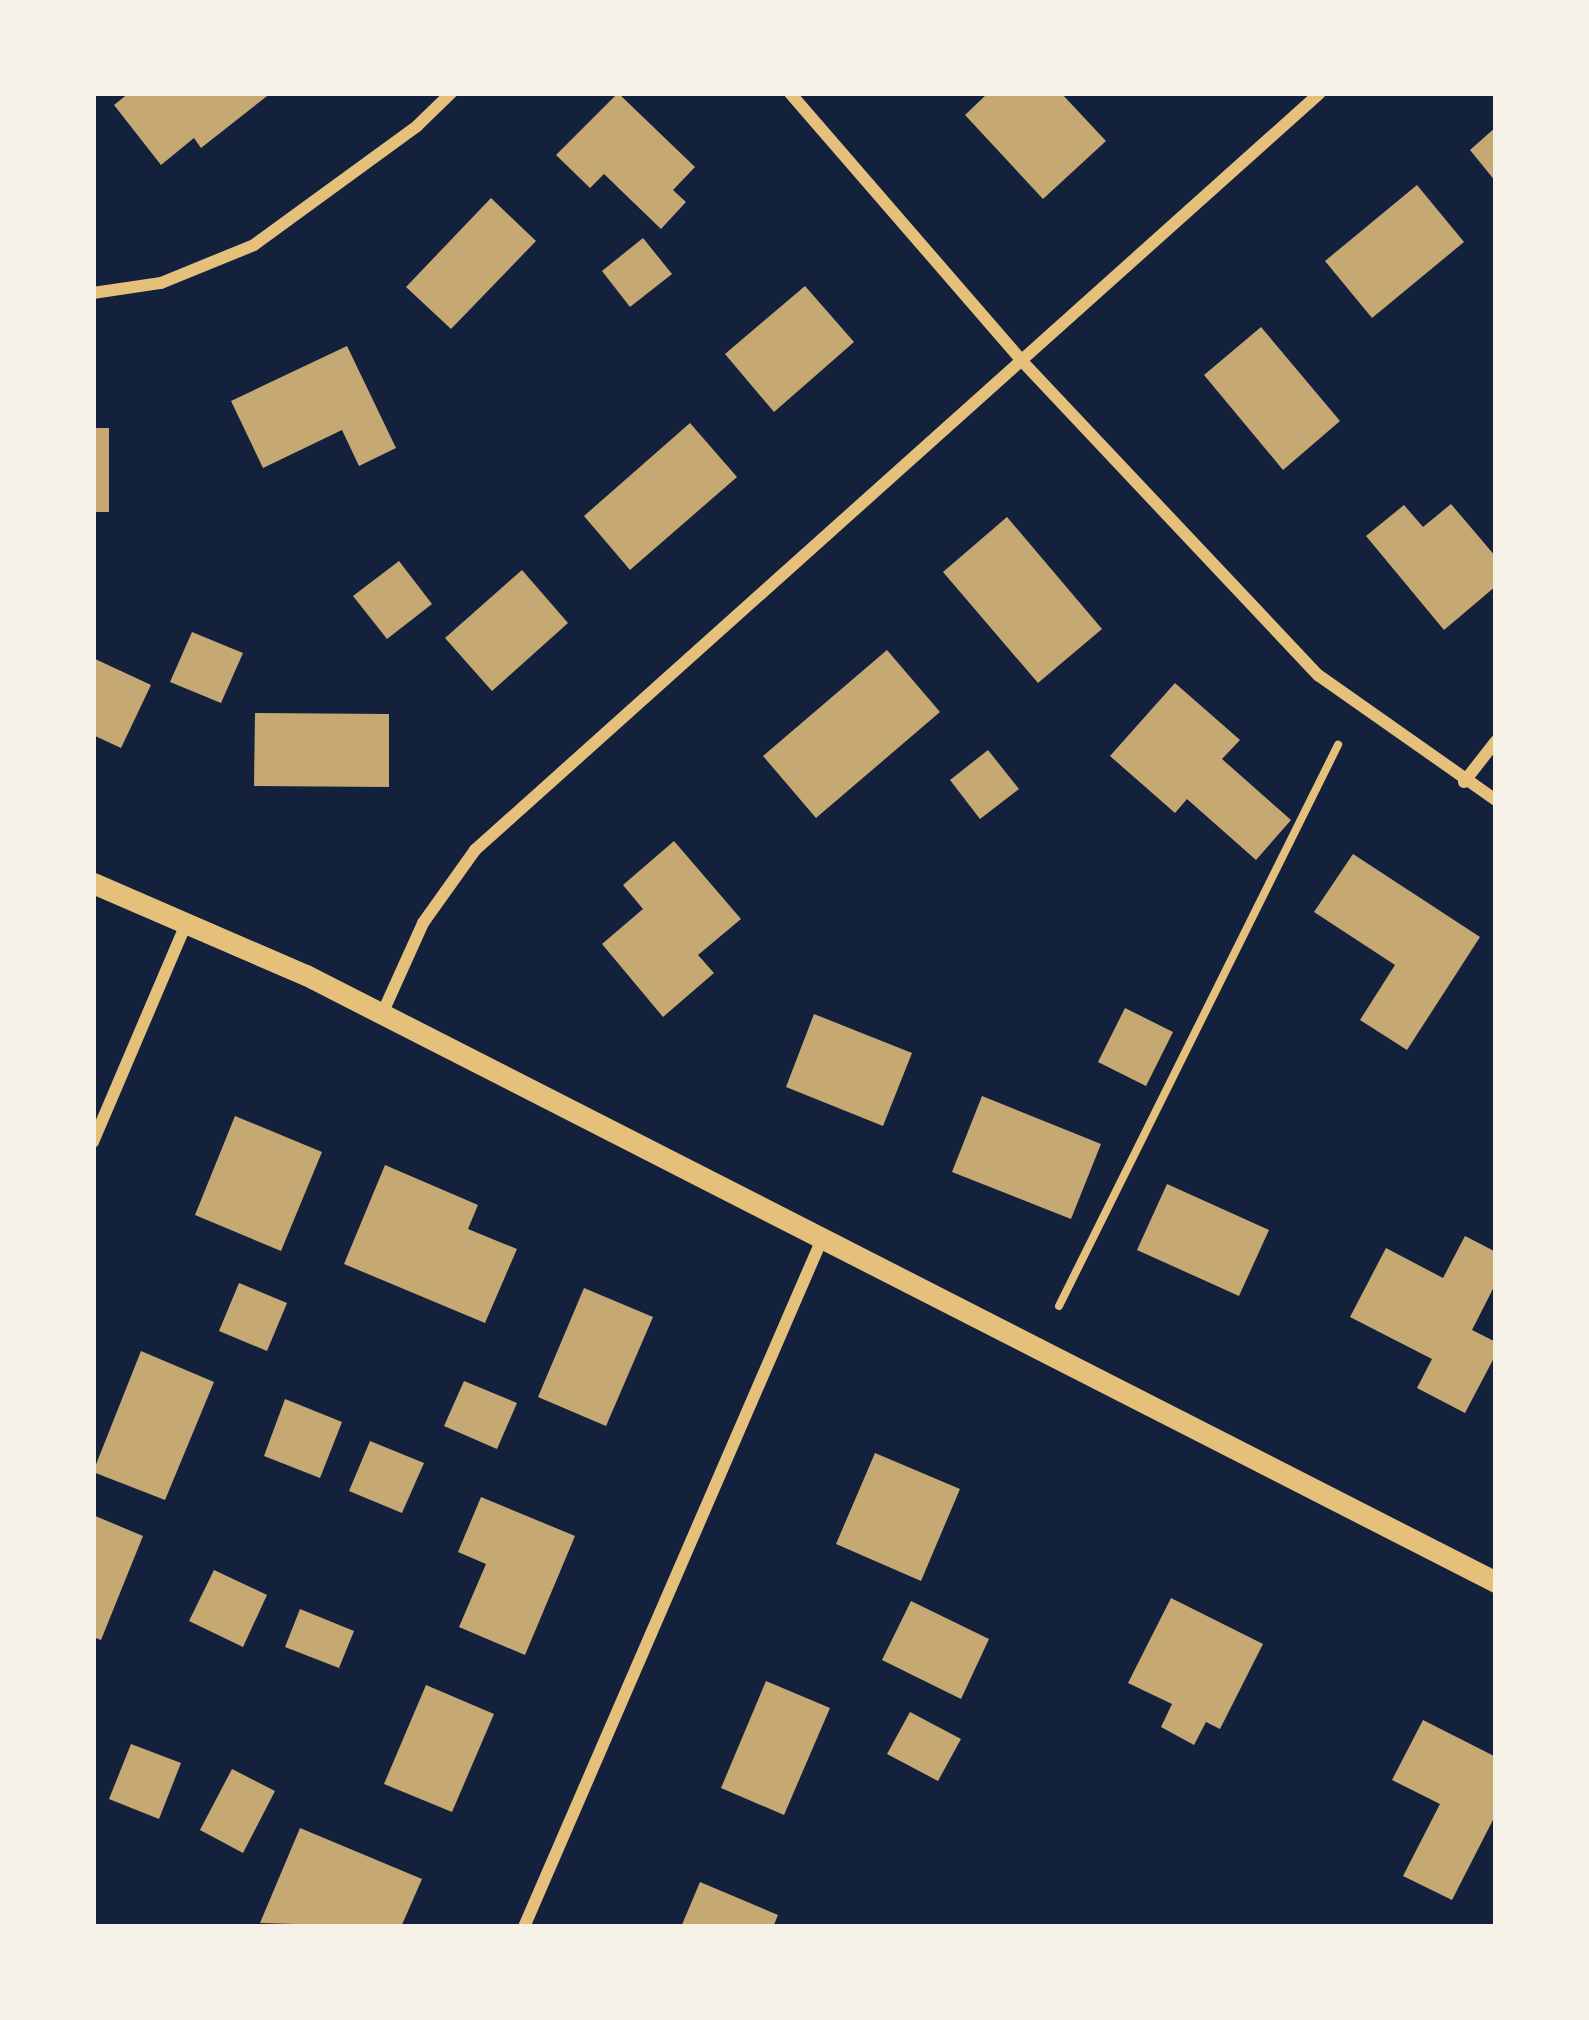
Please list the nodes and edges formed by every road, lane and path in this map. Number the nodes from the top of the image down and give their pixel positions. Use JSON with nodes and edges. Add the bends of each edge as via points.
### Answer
{"nodes":[{"id":1,"x":451,"y":93,"type":"edge"},
{"id":2,"x":790,"y":93,"type":"edge"},
{"id":3,"x":1320,"y":93,"type":"edge"},
{"id":4,"x":93,"y":293,"type":"edge"},
{"id":5,"x":1021,"y":360,"type":"junction"},
{"id":6,"x":1496,"y":741,"type":"edge"},
{"id":7,"x":1338,"y":745,"type":"dead end"},
{"id":8,"x":1464,"y":782,"type":"junction"},
{"id":9,"x":1496,"y":800,"type":"edge"},
{"id":10,"x":93,"y":883,"type":"edge"},
{"id":11,"x":186,"y":924,"type":"junction"},
{"id":12,"x":382,"y":1014,"type":"junction"},
{"id":13,"x":93,"y":1142,"type":"edge"},
{"id":14,"x":822,"y":1239,"type":"junction"},
{"id":15,"x":1059,"y":1306,"type":"dead end"},
{"id":16,"x":1496,"y":1582,"type":"edge"},
{"id":17,"x":524,"y":1927,"type":"edge"}],
"edges":[{"from":1,"to":4,"type":"street","via":[[417,127],[254,245],[161,283]]},
{"from":2,"to":5,"type":"street"},
{"from":3,"to":5,"type":"street"},
{"from":5,"to":8,"type":"street","via":[[1318,675]]},
{"from":5,"to":12,"type":"street","via":[[475,850],[423,923]]},
{"from":6,"to":8,"type":"street"},
{"from":7,"to":15,"type":"path"},
{"from":8,"to":9,"type":"street"},
{"from":10,"to":11,"type":"street"},
{"from":11,"to":12,"type":"street"},
{"from":11,"to":13,"type":"street"},
{"from":12,"to":14,"type":"street"},
{"from":14,"to":16,"type":"street"},
{"from":14,"to":17,"type":"street"}]}
